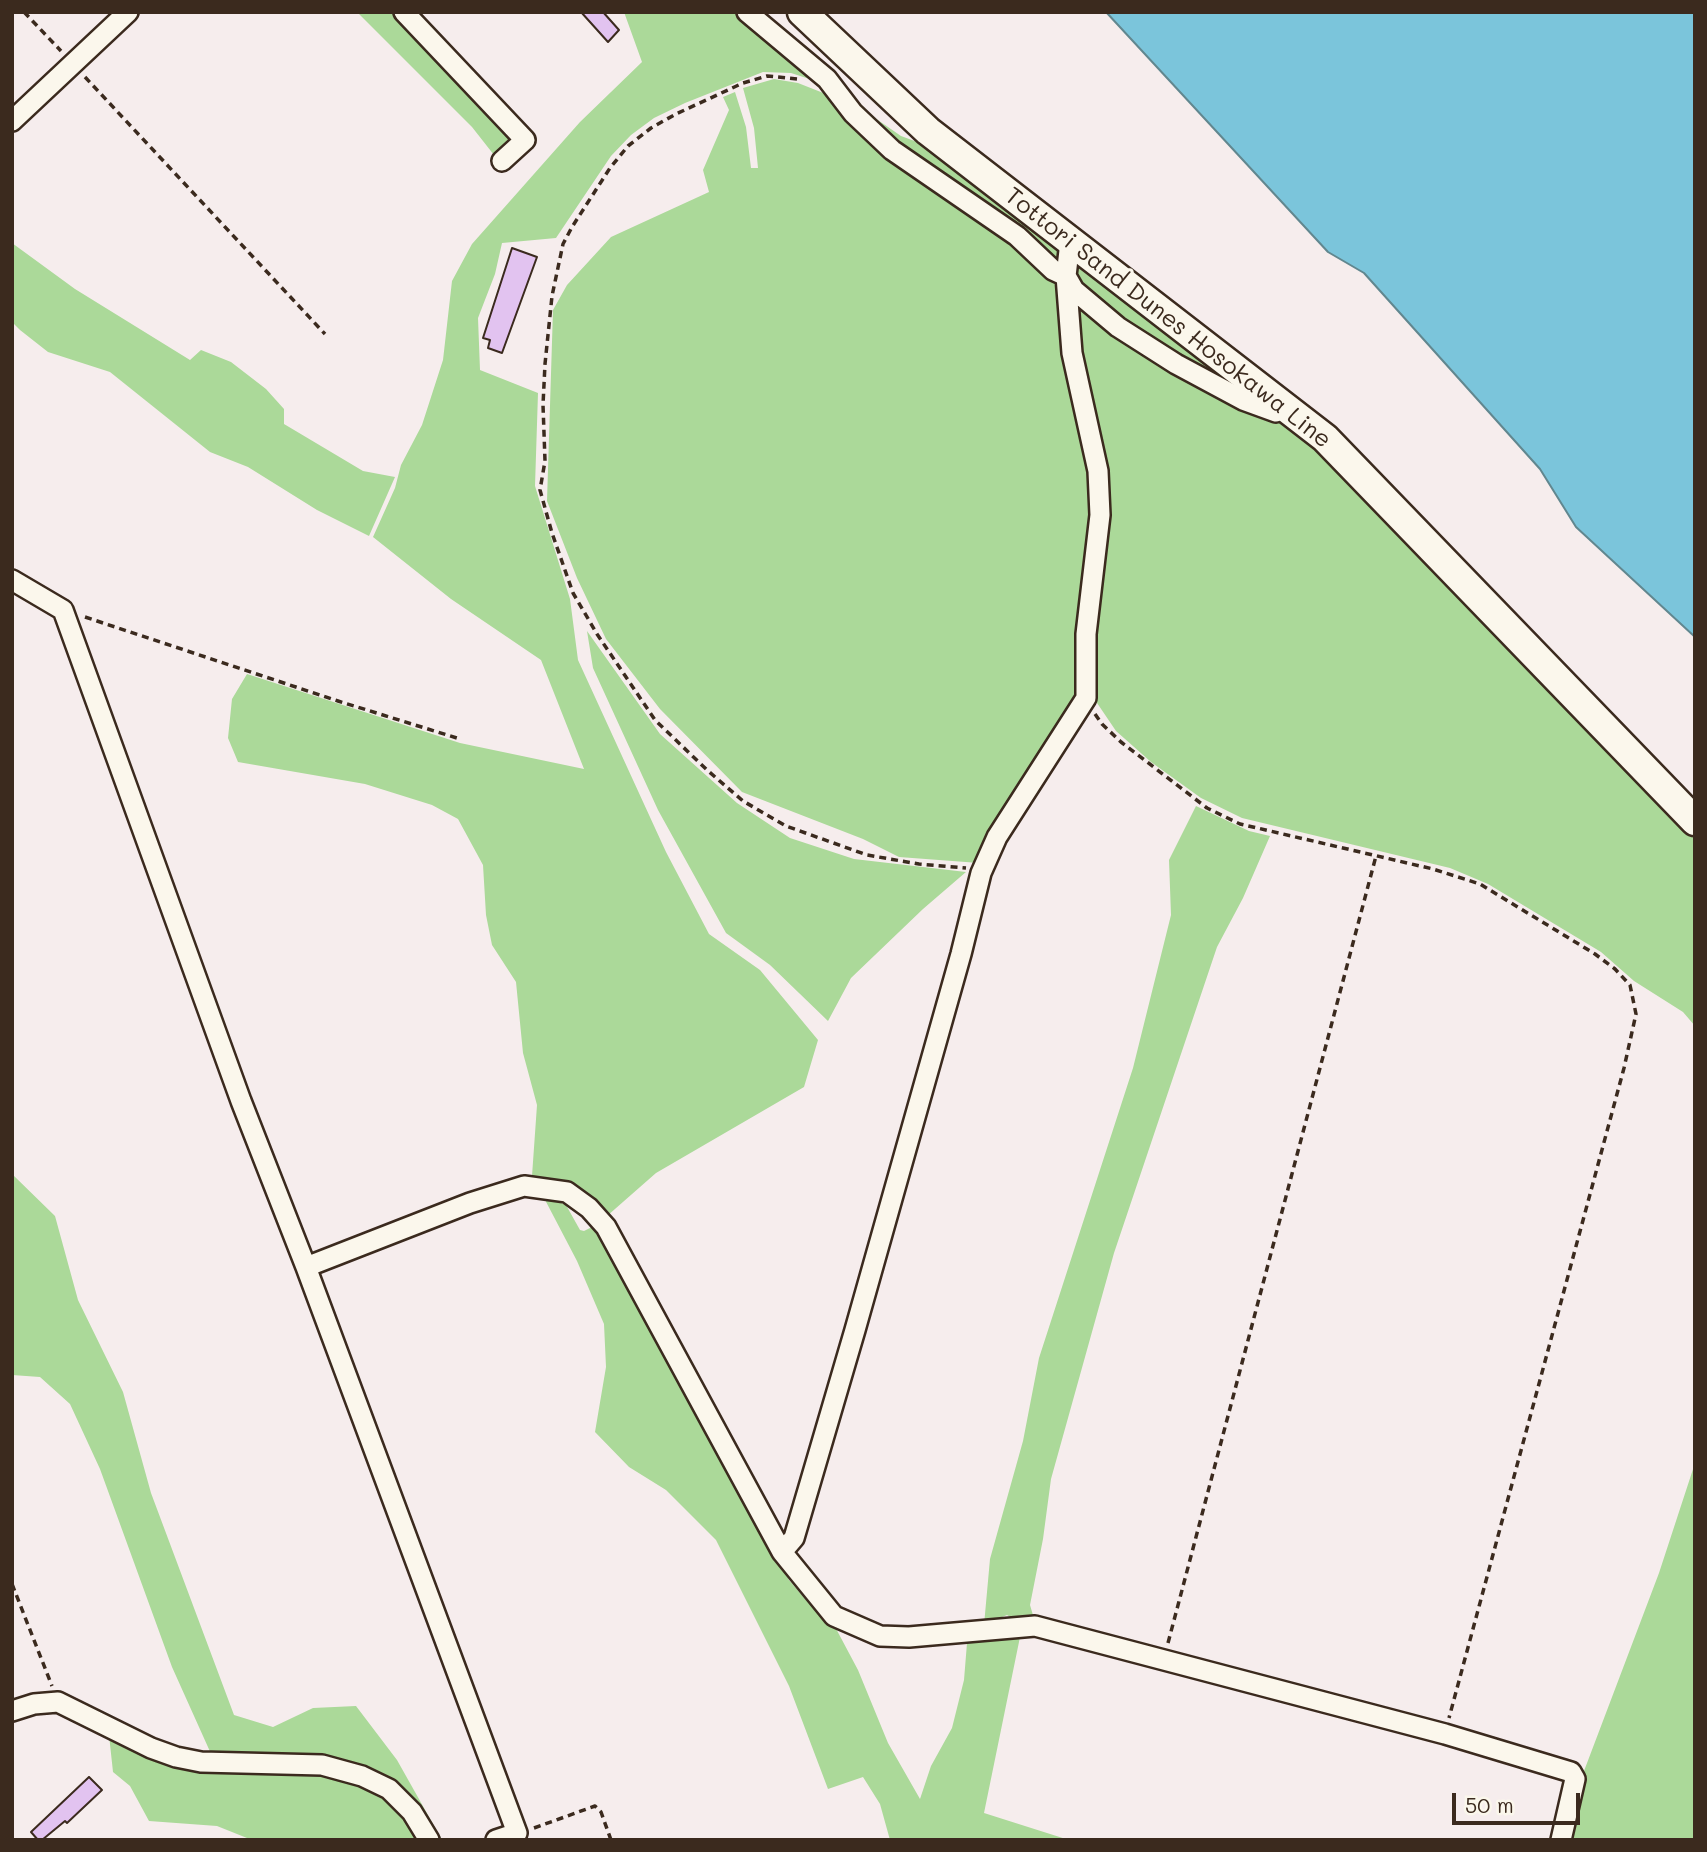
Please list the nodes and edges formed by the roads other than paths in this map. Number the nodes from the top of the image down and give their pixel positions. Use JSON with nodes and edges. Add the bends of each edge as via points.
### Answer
{"nodes":[{"id":1,"x":128,"y":12,"type":"edge"},
{"id":2,"x":404,"y":12,"type":"edge"},
{"id":3,"x":747,"y":12,"type":"edge"},
{"id":4,"x":802,"y":12,"type":"edge"},
{"id":5,"x":12,"y":121,"type":"edge"},
{"id":6,"x":502,"y":161,"type":"dead end"},
{"id":7,"x":1070,"y":243,"type":"junction"},
{"id":8,"x":1066,"y":276,"type":"junction"},
{"id":9,"x":1276,"y":412,"type":"dead end"},
{"id":10,"x":12,"y":580,"type":"edge"},
{"id":11,"x":1695,"y":821,"type":"edge"},
{"id":12,"x":306,"y":1267,"type":"junction"},
{"id":13,"x":782,"y":1552,"type":"junction"},
{"id":14,"x":12,"y":1711,"type":"edge"},
{"id":15,"x":429,"y":1840,"type":"edge"},
{"id":16,"x":496,"y":1840,"type":"edge"},
{"id":17,"x":1561,"y":1840,"type":"edge"}],
"edges":[{"from":1,"to":5,"type":"street"},
{"from":2,"to":6,"type":"street","via":[[525,140]]},
{"from":3,"to":8,"type":"street","via":[[827,79],[853,113],[892,150],[1017,236],[1053,270]]},
{"from":4,"to":7,"type":"main road","name":"Tottori Sand Dunes Hosokawa Line","via":[[928,131]]},
{"from":7,"to":8,"type":"street"},
{"from":7,"to":11,"type":"main road","name":"Tottori Sand Dunes Hosokawa Line","via":[[1325,438]]},
{"from":8,"to":9,"type":"street","via":[[1074,290],[1118,327],[1231,394]]},
{"from":8,"to":13,"type":"street","via":[[1072,353],[1098,471],[1100,515],[1086,634],[1086,698],[997,837],[981,873],[808,1492],[793,1538]]},
{"from":10,"to":12,"type":"street","via":[[63,610]]},
{"from":12,"to":13,"type":"street","via":[[524,1186],[567,1192],[606,1227]]},
{"from":12,"to":16,"type":"street","via":[[517,1833]]},
{"from":13,"to":17,"type":"street","via":[[834,1616],[880,1636],[1035,1626],[1445,1734],[1571,1772],[1575,1779]]},
{"from":14,"to":15,"type":"street","via":[[58,1702],[176,1757],[201,1762],[322,1765],[362,1776],[389,1789],[412,1812]]}]}
